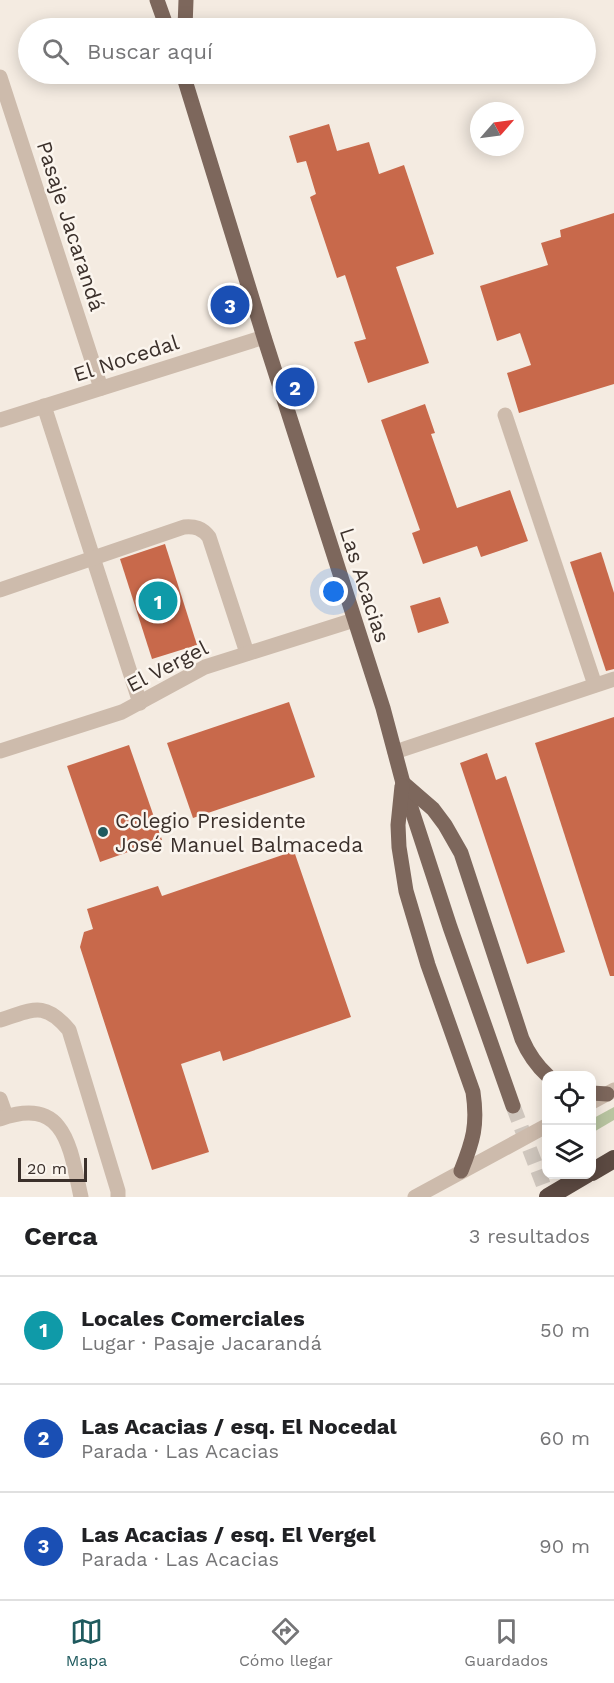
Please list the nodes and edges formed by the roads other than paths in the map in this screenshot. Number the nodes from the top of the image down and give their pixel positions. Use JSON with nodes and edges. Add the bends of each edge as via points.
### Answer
{"nodes":[{"id":1,"x":157,"y":0,"type":"edge"},
{"id":2,"x":186,"y":0,"type":"edge"},
{"id":3,"x":163,"y":18,"type":"edge"},
{"id":4,"x":185,"y":18,"type":"edge"},
{"id":5,"x":0,"y":77,"type":"edge"},
{"id":6,"x":186,"y":84,"type":"edge"},
{"id":7,"x":264,"y":337,"type":"junction"},
{"id":8,"x":101,"y":388,"type":"junction"},
{"id":9,"x":44,"y":406,"type":"junction"},
{"id":10,"x":505,"y":416,"type":"dead end"},
{"id":11,"x":0,"y":420,"type":"edge"},
{"id":12,"x":93,"y":558,"type":"junction"},
{"id":13,"x":0,"y":590,"type":"edge"},
{"id":14,"x":354,"y":620,"type":"junction"},
{"id":15,"x":247,"y":653,"type":"junction"},
{"id":16,"x":614,"y":679,"type":"edge"},
{"id":17,"x":595,"y":685,"type":"junction"},
{"id":18,"x":140,"y":703,"type":"junction"},
{"id":19,"x":0,"y":751,"type":"edge"},
{"id":20,"x":395,"y":752,"type":"junction"},
{"id":21,"x":403,"y":783,"type":"junction"},
{"id":22,"x":0,"y":1020,"type":"edge"},
{"id":23,"x":543,"y":1071,"type":"edge"},
{"id":24,"x":0,"y":1099,"type":"edge"},
{"id":25,"x":513,"y":1106,"type":"tunnel mouth"},
{"id":26,"x":3,"y":1118,"type":"edge"},
{"id":27,"x":542,"y":1128,"type":"edge"},
{"id":28,"x":614,"y":1159,"type":"edge"},
{"id":29,"x":596,"y":1169,"type":"edge"},
{"id":30,"x":461,"y":1171,"type":"junction"},
{"id":31,"x":579,"y":1179,"type":"edge"},
{"id":32,"x":81,"y":1197,"type":"edge"},
{"id":33,"x":118,"y":1197,"type":"edge"},
{"id":34,"x":415,"y":1197,"type":"edge"},
{"id":35,"x":548,"y":1197,"type":"edge"}],
"edges":[{"from":1,"to":3,"type":"main road"},
{"from":2,"to":4,"type":"main road"},
{"from":5,"to":8,"type":"street","name":"Pasaje Jacarandá"},
{"from":6,"to":7,"type":"main road","name":"Las Acacias"},
{"from":7,"to":8,"type":"street","name":"El Nocedal"},
{"from":7,"to":14,"type":"main road","name":"Las Acacias"},
{"from":8,"to":9,"type":"street","name":"El Nocedal"},
{"from":9,"to":11,"type":"street","name":"El Nocedal"},
{"from":9,"to":12,"type":"street"},
{"from":10,"to":17,"type":"street"},
{"from":12,"to":13,"type":"street"},
{"from":12,"to":15,"type":"street","via":[[184,527],[200,528],[209,537]]},
{"from":12,"to":18,"type":"street"},
{"from":14,"to":15,"type":"street","name":"El Vergel"},
{"from":14,"to":20,"type":"main road","name":"Las Acacias"},
{"from":15,"to":18,"type":"street","name":"El Vergel","via":[[205,667]]},
{"from":16,"to":17,"type":"street"},
{"from":17,"to":20,"type":"street"},
{"from":18,"to":19,"type":"street","name":"El Vergel"},
{"from":20,"to":21,"type":"main road","name":"Las Acacias"},
{"from":21,"to":23,"type":"main road","via":[[433,809],[461,853],[522,1039]]},
{"from":21,"to":25,"type":"main road","name":"Las Acacias"},
{"from":21,"to":30,"type":"main road","via":[[398,825],[406,891],[476,1109],[473,1139]]},
{"from":22,"to":33,"type":"street","via":[[34,1009],[46,1010],[69,1030]]},
{"from":24,"to":26,"type":"street"},
{"from":26,"to":32,"type":"street","via":[[35,1112],[61,1130],[69,1143]]},
{"from":27,"to":30,"type":"street"},
{"from":28,"to":29,"type":"highway"},
{"from":30,"to":34,"type":"street"},
{"from":31,"to":35,"type":"highway"}]}
